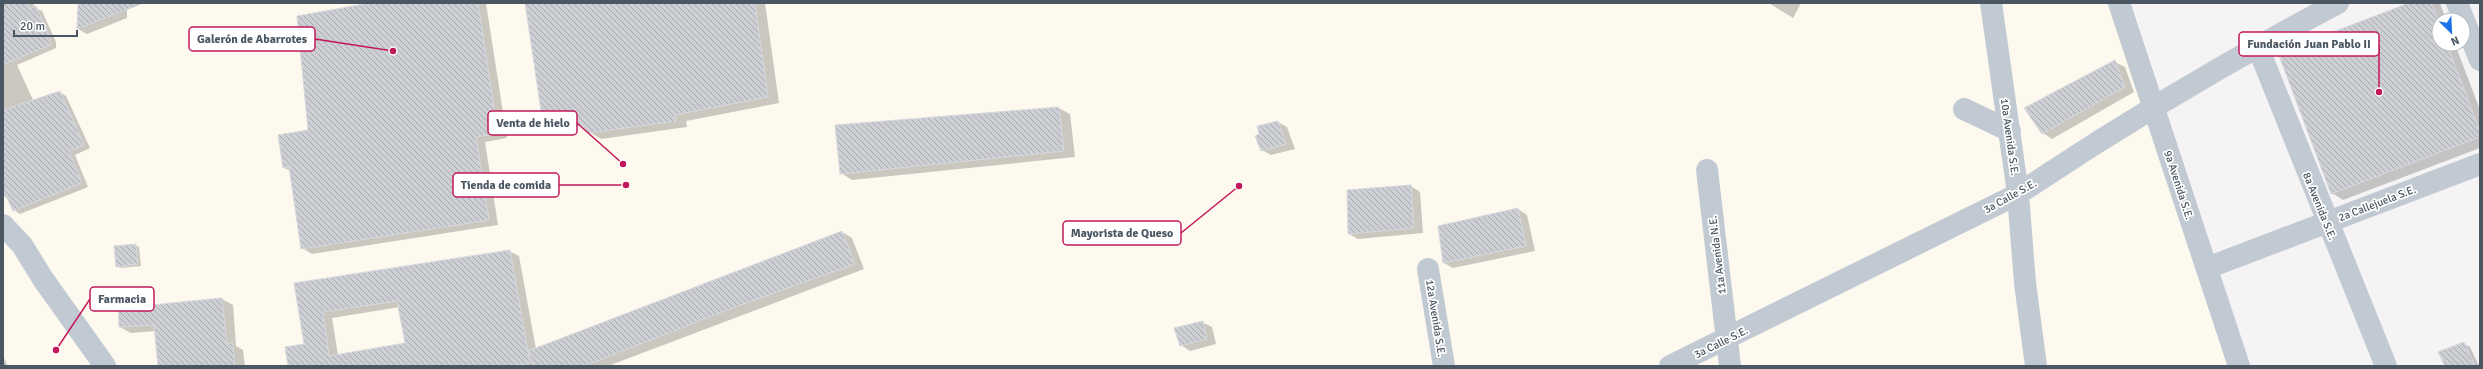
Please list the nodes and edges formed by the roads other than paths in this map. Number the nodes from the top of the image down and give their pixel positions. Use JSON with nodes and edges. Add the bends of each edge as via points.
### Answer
{"nodes":[{"id":1,"x":1991,"y":3,"type":"edge"},
{"id":2,"x":2119,"y":3,"type":"edge"},
{"id":3,"x":2338,"y":3,"type":"edge"},
{"id":4,"x":2457,"y":3,"type":"edge"},
{"id":5,"x":2257,"y":46,"type":"junction"},
{"id":6,"x":2480,"y":60,"type":"edge"},
{"id":7,"x":2154,"y":108,"type":"junction"},
{"id":8,"x":1964,"y":109,"type":"dead end"},
{"id":9,"x":2010,"y":131,"type":"junction"},
{"id":10,"x":2480,"y":164,"type":"edge"},
{"id":11,"x":1707,"y":170,"type":"dead end"},
{"id":12,"x":2018,"y":194,"type":"junction"},
{"id":13,"x":2326,"y":222,"type":"junction"},
{"id":14,"x":3,"y":225,"type":"edge"},
{"id":15,"x":2207,"y":268,"type":"junction"},
{"id":16,"x":1428,"y":269,"type":"dead end"},
{"id":17,"x":1727,"y":339,"type":"junction"},
{"id":18,"x":105,"y":366,"type":"edge"},
{"id":19,"x":1444,"y":366,"type":"edge"},
{"id":20,"x":1670,"y":366,"type":"edge"},
{"id":21,"x":1730,"y":366,"type":"edge"},
{"id":22,"x":2036,"y":366,"type":"edge"},
{"id":23,"x":2239,"y":366,"type":"edge"},
{"id":24,"x":2386,"y":366,"type":"edge"}],
"edges":[{"from":1,"to":9,"type":"street","name":"10a Avenida S.E."},
{"from":2,"to":7,"type":"street","name":"9a Avenida S.E."},
{"from":3,"to":5,"type":"street","name":"3a Calle S.E."},
{"from":4,"to":6,"type":"street"},
{"from":5,"to":7,"type":"street","name":"3a Calle S.E."},
{"from":5,"to":13,"type":"street","name":"8a Avenida S.E."},
{"from":7,"to":12,"type":"street","name":"3a Calle S.E."},
{"from":7,"to":15,"type":"street","name":"9a Avenida S.E."},
{"from":8,"to":9,"type":"street"},
{"from":9,"to":12,"type":"street","name":"10a Avenida S.E."},
{"from":10,"to":13,"type":"street","name":"2a Callejuela S.E."},
{"from":11,"to":17,"type":"street","name":"11a Avenida N.E."},
{"from":12,"to":17,"type":"street","name":"3a Calle S.E."},
{"from":12,"to":22,"type":"street","name":"10a Avenida S.E.","via":[[2025,283]]},
{"from":13,"to":15,"type":"street","name":"2a Callejuela S.E."},
{"from":13,"to":24,"type":"street","name":"8a Avenida S.E."},
{"from":14,"to":18,"type":"street","via":[[22,245]]},
{"from":15,"to":23,"type":"street","name":"9a Avenida S.E."},
{"from":16,"to":19,"type":"street","name":"12a Avenida S.E."},
{"from":17,"to":20,"type":"street","name":"3a Calle S.E."},
{"from":17,"to":21,"type":"street","name":"11a Avenida N.E."}]}
